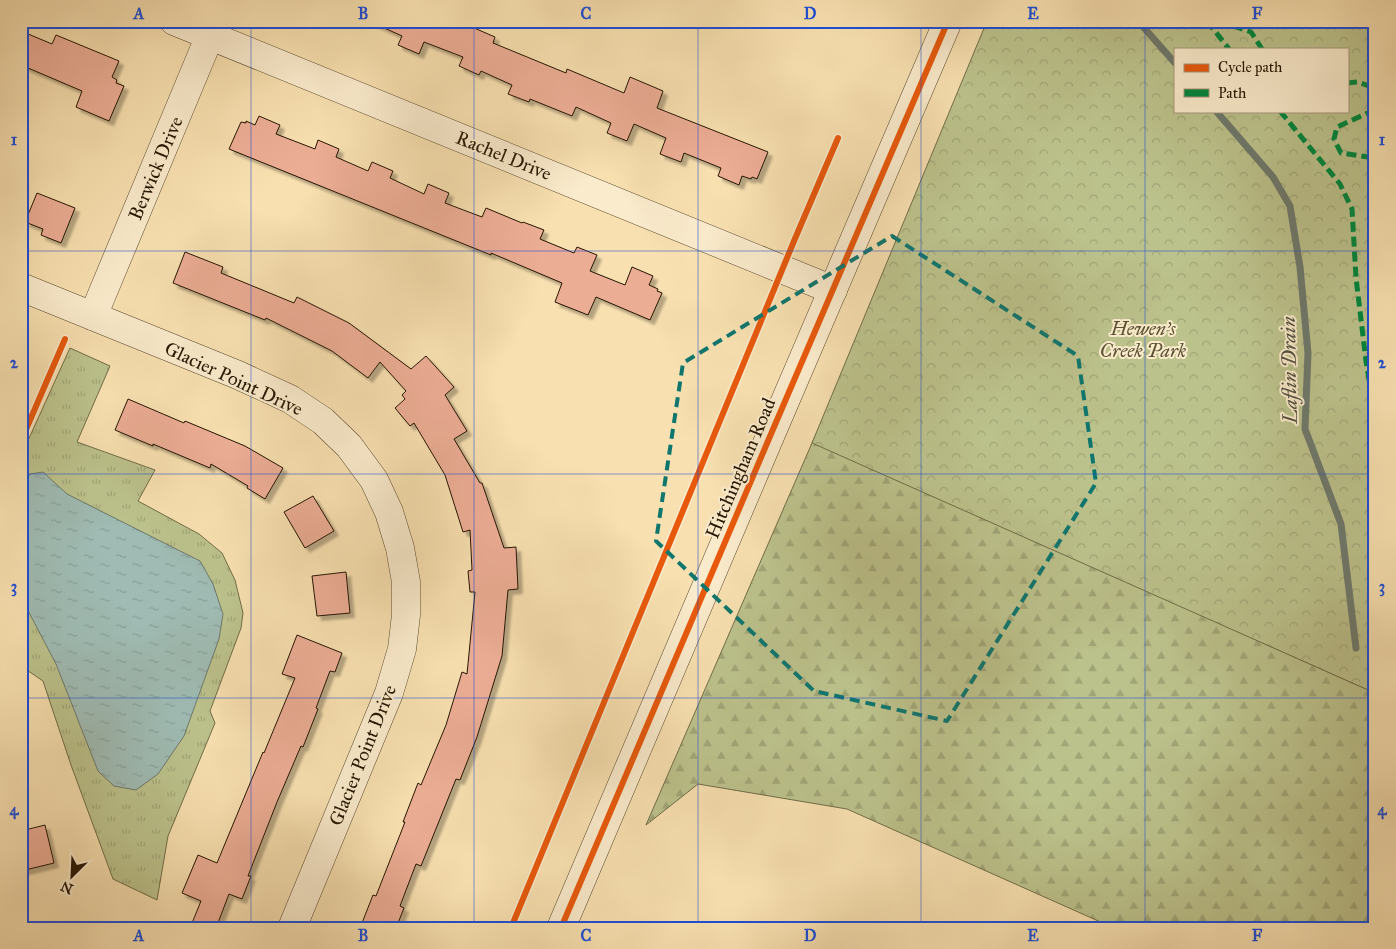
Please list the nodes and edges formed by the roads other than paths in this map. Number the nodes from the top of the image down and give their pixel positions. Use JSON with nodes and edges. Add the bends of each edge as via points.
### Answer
{"nodes":[{"id":1,"x":174,"y":21,"type":"edge"},
{"id":2,"x":948,"y":21,"type":"edge"},
{"id":3,"x":214,"y":28,"type":"edge"},
{"id":4,"x":21,"y":287,"type":"edge"},
{"id":5,"x":833,"y":290,"type":"junction"},
{"id":6,"x":93,"y":316,"type":"junction"},
{"id":7,"x":292,"y":928,"type":"edge"},
{"id":8,"x":561,"y":928,"type":"edge"}],
"edges":[{"from":1,"to":3,"type":"street","name":"Rachel Drive"},
{"from":2,"to":5,"type":"street","name":"Hitchingham Road"},
{"from":3,"to":5,"type":"street","name":"Rachel Drive"},
{"from":3,"to":6,"type":"street","name":"Berwick Drive"},
{"from":4,"to":6,"type":"street","name":"Glacier Point Drive"},
{"from":5,"to":8,"type":"street","name":"Hitchingham Road"},
{"from":6,"to":7,"type":"street","name":"Glacier Point Drive","via":[[290,399],[323,421],[349,446],[374,480],[389,512],[406,582],[402,649],[389,692]]}]}
